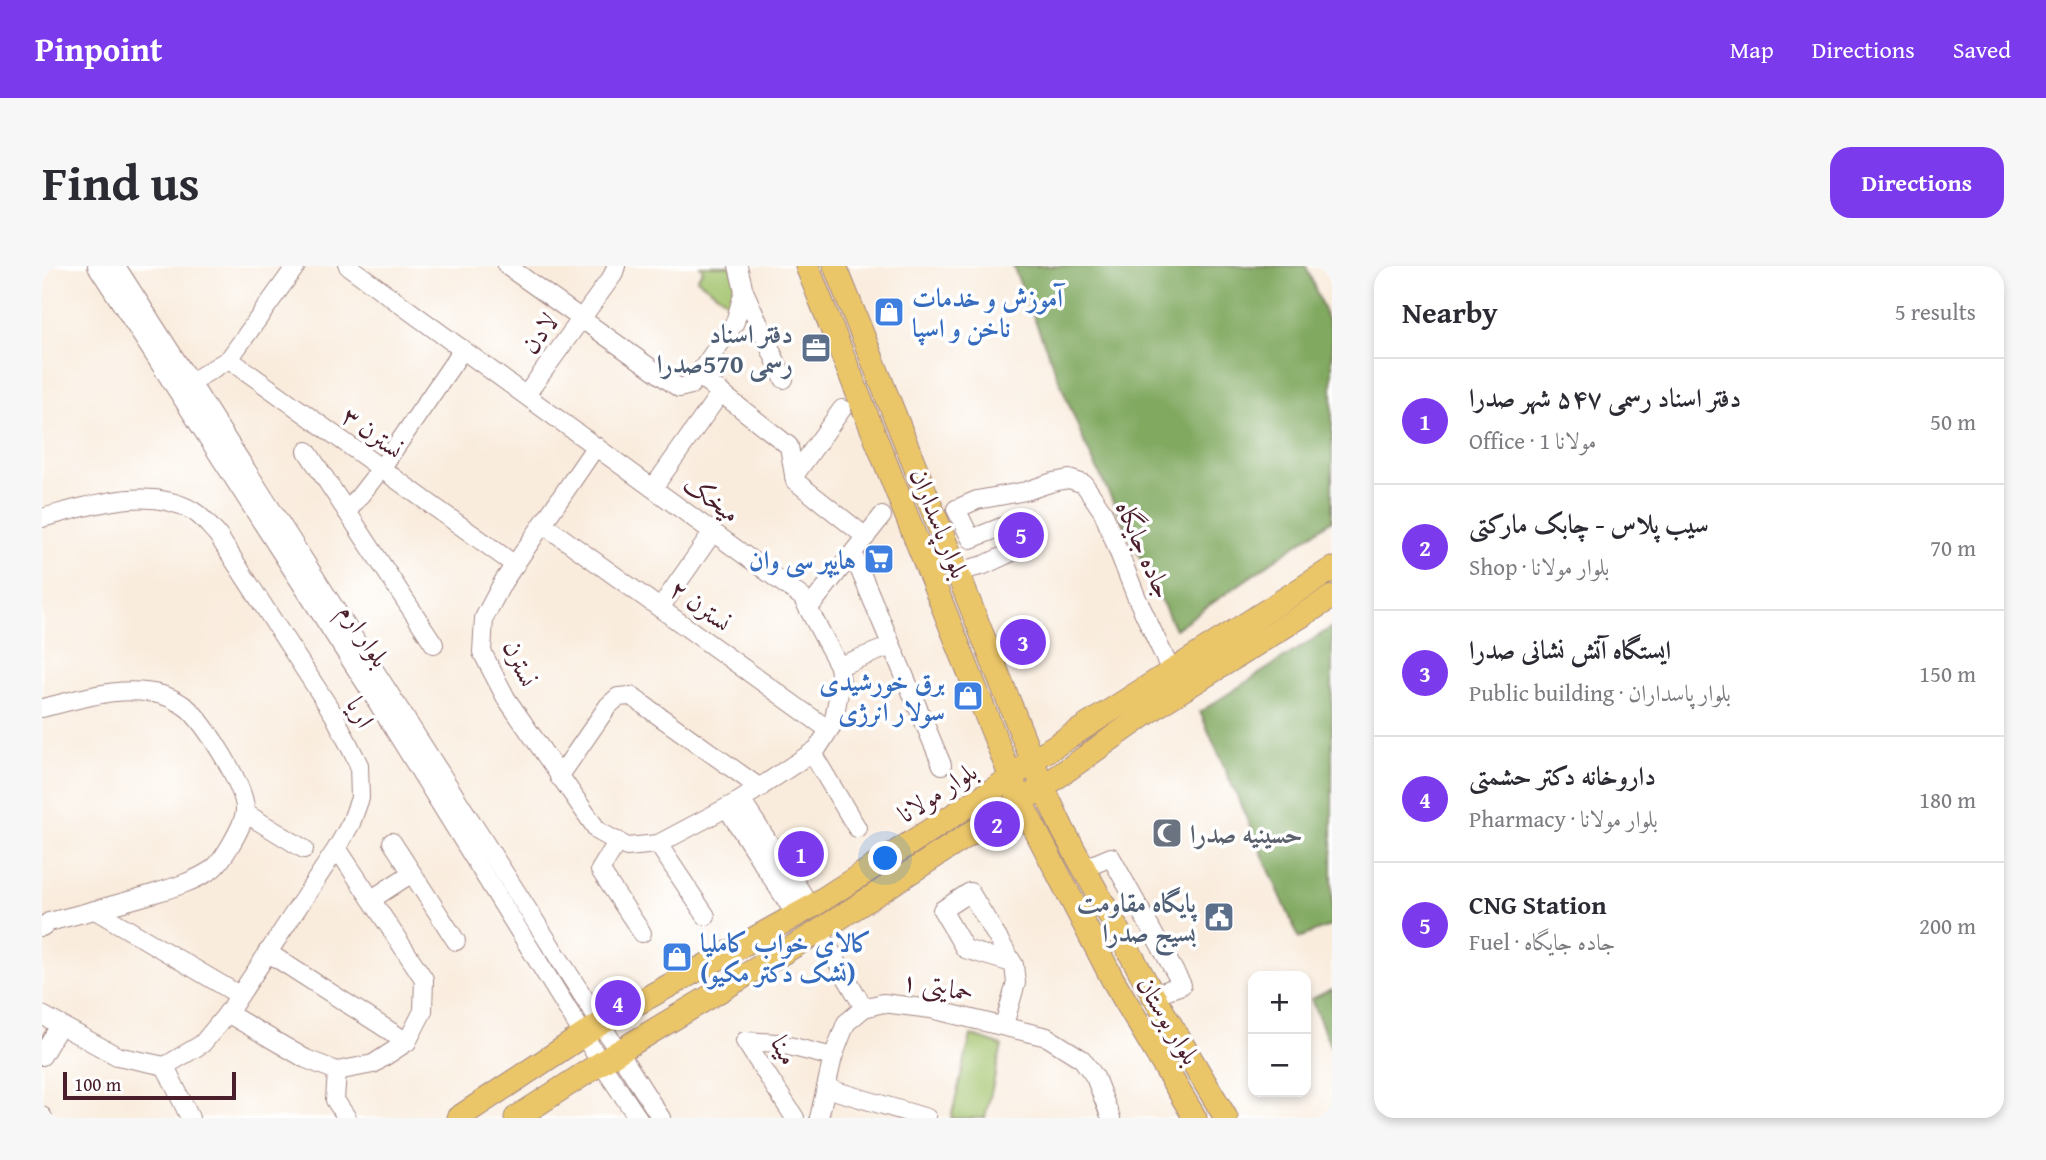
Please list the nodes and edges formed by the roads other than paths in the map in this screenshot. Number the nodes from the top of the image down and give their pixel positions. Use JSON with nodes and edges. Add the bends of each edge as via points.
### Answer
{"nodes":[{"id":1,"x":97,"y":266,"type":"edge"},
{"id":2,"x":116,"y":266,"type":"edge"},
{"id":3,"x":296,"y":266,"type":"edge"},
{"id":4,"x":348,"y":266,"type":"edge"},
{"id":5,"x":507,"y":266,"type":"edge"},
{"id":6,"x":616,"y":266,"type":"edge"},
{"id":7,"x":738,"y":266,"type":"edge"},
{"id":8,"x":837,"y":270,"type":"edge"},
{"id":9,"x":810,"y":274,"type":"edge"},
{"id":10,"x":123,"y":291,"type":"junction"},
{"id":11,"x":744,"y":291,"type":"junction"},
{"id":12,"x":582,"y":319,"type":"junction"},
{"id":13,"x":463,"y":349,"type":"junction"},
{"id":14,"x":229,"y":359,"type":"junction"},
{"id":15,"x":698,"y":375,"type":"junction"},
{"id":16,"x":201,"y":376,"type":"dead end"},
{"id":17,"x":784,"y":379,"type":"dead end"},
{"id":18,"x":721,"y":392,"type":"junction"},
{"id":19,"x":526,"y":395,"type":"junction"},
{"id":20,"x":842,"y":408,"type":"dead end"},
{"id":21,"x":596,"y":446,"type":"junction"},
{"id":22,"x":307,"y":451,"type":"dead end"},
{"id":23,"x":380,"y":470,"type":"junction"},
{"id":24,"x":794,"y":476,"type":"junction"},
{"id":25,"x":653,"y":488,"type":"junction"},
{"id":26,"x":347,"y":512,"type":"junction"},
{"id":27,"x":882,"y":516,"type":"dead end"},
{"id":28,"x":42,"y":519,"type":"edge"},
{"id":29,"x":543,"y":524,"type":"junction"},
{"id":30,"x":713,"y":532,"type":"junction"},
{"id":31,"x":866,"y":537,"type":"junction"},
{"id":32,"x":853,"y":554,"type":"junction"},
{"id":33,"x":515,"y":565,"type":"junction"},
{"id":34,"x":1332,"y":569,"type":"edge"},
{"id":35,"x":957,"y":572,"type":"junction"},
{"id":36,"x":1332,"y":597,"type":"edge"},
{"id":37,"x":660,"y":608,"type":"junction"},
{"id":38,"x":809,"y":608,"type":"junction"},
{"id":39,"x":434,"y":644,"type":"dead end"},
{"id":40,"x":891,"y":646,"type":"junction"},
{"id":41,"x":839,"y":666,"type":"junction"},
{"id":42,"x":1171,"y":671,"type":"junction"},
{"id":43,"x":42,"y":708,"type":"edge"},
{"id":44,"x":1016,"y":719,"type":"junction"},
{"id":45,"x":829,"y":730,"type":"junction"},
{"id":46,"x":1073,"y":734,"type":"junction"},
{"id":47,"x":812,"y":753,"type":"junction"},
{"id":48,"x":1033,"y":760,"type":"junction"},
{"id":49,"x":942,"y":765,"type":"dead end"},
{"id":50,"x":559,"y":777,"type":"junction"},
{"id":51,"x":1011,"y":778,"type":"junction"},
{"id":52,"x":1043,"y":787,"type":"junction"},
{"id":53,"x":760,"y":788,"type":"junction"},
{"id":54,"x":1020,"y":800,"type":"junction"},
{"id":55,"x":734,"y":804,"type":"junction"},
{"id":56,"x":245,"y":813,"type":"junction"},
{"id":57,"x":857,"y":828,"type":"dead end"},
{"id":58,"x":392,"y":842,"type":"dead end"},
{"id":59,"x":622,"y":844,"type":"junction"},
{"id":60,"x":658,"y":844,"type":"junction"},
{"id":61,"x":337,"y":848,"type":"junction"},
{"id":62,"x":304,"y":849,"type":"dead end"},
{"id":63,"x":412,"y":873,"type":"junction"},
{"id":64,"x":372,"y":899,"type":"junction"},
{"id":65,"x":95,"y":910,"type":"junction"},
{"id":66,"x":803,"y":911,"type":"junction"},
{"id":67,"x":706,"y":916,"type":"dead end"},
{"id":68,"x":42,"y":927,"type":"edge"},
{"id":69,"x":819,"y":931,"type":"junction"},
{"id":70,"x":642,"y":933,"type":"dead end"},
{"id":71,"x":456,"y":942,"type":"dead end"},
{"id":72,"x":267,"y":952,"type":"junction"},
{"id":73,"x":1012,"y":963,"type":"dead end"},
{"id":74,"x":239,"y":995,"type":"junction"},
{"id":75,"x":864,"y":1008,"type":"junction"},
{"id":76,"x":227,"y":1013,"type":"junction"},
{"id":77,"x":42,"y":1015,"type":"edge"},
{"id":78,"x":1002,"y":1024,"type":"junction"},
{"id":79,"x":60,"y":1025,"type":"junction"},
{"id":80,"x":592,"y":1029,"type":"junction"},
{"id":81,"x":407,"y":1042,"type":"junction"},
{"id":82,"x":42,"y":1056,"type":"edge"},
{"id":83,"x":834,"y":1057,"type":"junction"},
{"id":84,"x":609,"y":1058,"type":"junction"},
{"id":85,"x":165,"y":1066,"type":"junction"},
{"id":86,"x":337,"y":1071,"type":"junction"},
{"id":87,"x":826,"y":1088,"type":"junction"},
{"id":88,"x":190,"y":1118,"type":"edge"},
{"id":89,"x":347,"y":1118,"type":"edge"},
{"id":90,"x":458,"y":1118,"type":"edge"},
{"id":91,"x":516,"y":1118,"type":"edge"},
{"id":92,"x":638,"y":1118,"type":"edge"},
{"id":93,"x":661,"y":1118,"type":"edge"},
{"id":94,"x":795,"y":1118,"type":"edge"},
{"id":95,"x":819,"y":1118,"type":"edge"},
{"id":96,"x":927,"y":1118,"type":"edge"},
{"id":97,"x":1111,"y":1118,"type":"edge"},
{"id":98,"x":1195,"y":1118,"type":"edge"},
{"id":99,"x":1226,"y":1118,"type":"edge"}],
"edges":[{"from":1,"to":10,"type":"street","name":"بلوار ارم"},
{"from":2,"to":10,"type":"street","name":"بلوار ارم"},
{"from":3,"to":14,"type":"street"},
{"from":4,"to":13,"type":"street","name":"میخک"},
{"from":5,"to":12,"type":"street"},
{"from":6,"to":12,"type":"street","name":"لادن"},
{"from":7,"to":11,"type":"street"},
{"from":8,"to":9,"type":"main road"},
{"from":8,"to":35,"type":"main road","name":"بلوار پاسداران"},
{"from":9,"to":51,"type":"main road","name":"بلوار پاسداران"},
{"from":10,"to":80,"type":"street","name":"بلوار ارم"},
{"from":11,"to":15,"type":"street","via":[[734,322]]},
{"from":11,"to":17,"type":"street"},
{"from":12,"to":15,"type":"street","via":[[679,388],[691,385]]},
{"from":12,"to":19,"type":"street","name":"لادن"},
{"from":13,"to":19,"type":"street","name":"میخک"},
{"from":13,"to":23,"type":"street"},
{"from":14,"to":16,"type":"street"},
{"from":14,"to":23,"type":"street","name":"نسترن ۳"},
{"from":15,"to":18,"type":"street"},
{"from":18,"to":24,"type":"street","via":[[789,446]]},
{"from":18,"to":25,"type":"street"},
{"from":19,"to":21,"type":"street","name":"میخک"},
{"from":20,"to":24,"type":"street"},
{"from":21,"to":25,"type":"street","name":"میخک"},
{"from":21,"to":29,"type":"street","name":"نسترن"},
{"from":22,"to":26,"type":"street"},
{"from":23,"to":26,"type":"street"},
{"from":23,"to":33,"type":"street","name":"نسترن ۳"},
{"from":24,"to":31,"type":"street"},
{"from":25,"to":30,"type":"street","name":"میخک"},
{"from":26,"to":39,"type":"street"},
{"from":27,"to":31,"type":"street"},
{"from":28,"to":61,"type":"street","name":"اریا","via":[[127,499],[168,501],[195,512],[217,534],[334,715],[359,765],[360,798]]},
{"from":29,"to":33,"type":"street","name":"نسترن"},
{"from":29,"to":37,"type":"street","name":"نسترن ۲"},
{"from":30,"to":37,"type":"street"},
{"from":30,"to":38,"type":"street","name":"میخک","via":[[803,597]]},
{"from":31,"to":32,"type":"street"},
{"from":32,"to":38,"type":"street"},
{"from":32,"to":40,"type":"street"},
{"from":33,"to":50,"type":"street","name":"نسترن","via":[[484,618],[482,652],[506,698]]},
{"from":34,"to":42,"type":"main road","name":"بلوار مولانا"},
{"from":35,"to":42,"type":"street","name":"جاده جایگاه","via":[[1034,542],[1024,518],[971,539],[956,509],[1053,482],[1069,479],[1084,484],[1103,512]]},
{"from":35,"to":44,"type":"main road","name":"بلوار پاسداران"},
{"from":36,"to":52,"type":"main road","name":"بلوار مولانا","via":[[1163,702]]},
{"from":37,"to":45,"type":"street","name":"نسترن ۲"},
{"from":38,"to":41,"type":"street","name":"میخک"},
{"from":40,"to":41,"type":"street"},
{"from":40,"to":49,"type":"street"},
{"from":41,"to":45,"type":"street","name":"میخک","via":[[841,682]]},
{"from":42,"to":46,"type":"main road","name":"بلوار مولانا"},
{"from":43,"to":56,"type":"street","via":[[105,693],[140,691],[164,696],[187,708],[202,724],[235,780]]},
{"from":44,"to":46,"type":"main road","via":[[1040,732]]},
{"from":44,"to":48,"type":"main road","name":"بلوار پاسداران"},
{"from":45,"to":47,"type":"street","name":"میخک"},
{"from":46,"to":48,"type":"main road","name":"بلوار مولانا"},
{"from":47,"to":53,"type":"street","name":"میخک"},
{"from":47,"to":57,"type":"street"},
{"from":48,"to":51,"type":"main road","name":"بلوار مولانا"},
{"from":48,"to":52,"type":"main road","name":"بلوار پاسداران"},
{"from":50,"to":53,"type":"street","via":[[608,706],[618,697],[631,696]]},
{"from":50,"to":59,"type":"street","name":"نسترن","via":[[598,831]]},
{"from":51,"to":54,"type":"main road","name":"بلوار پاسداران"},
{"from":51,"to":66,"type":"main road","name":"بلوار مولانا"},
{"from":52,"to":54,"type":"main road","name":"بلوار مولانا"},
{"from":52,"to":99,"type":"main road","name":"بلوار بوستان","via":[[1153,995]]},
{"from":53,"to":55,"type":"street","name":"میخک"},
{"from":54,"to":69,"type":"main road","name":"بلوار مولانا"},
{"from":54,"to":98,"type":"main road","name":"بلوار بوستان","via":[[1113,980]]},
{"from":55,"to":60,"type":"street","name":"میخک"},
{"from":55,"to":66,"type":"street"},
{"from":56,"to":62,"type":"street"},
{"from":56,"to":65,"type":"street","via":[[213,869],[185,884]]},
{"from":58,"to":63,"type":"street"},
{"from":59,"to":60,"type":"street","name":"میخک"},
{"from":59,"to":70,"type":"street","via":[[600,870]]},
{"from":60,"to":67,"type":"street"},
{"from":61,"to":64,"type":"street"},
{"from":61,"to":72,"type":"street","name":"اریا"},
{"from":63,"to":64,"type":"street"},
{"from":63,"to":71,"type":"street"},
{"from":64,"to":81,"type":"street","via":[[424,979],[423,1011]]},
{"from":65,"to":68,"type":"street"},
{"from":65,"to":74,"type":"street"},
{"from":66,"to":80,"type":"main road","name":"بلوار مولانا"},
{"from":69,"to":75,"type":"street"},
{"from":69,"to":84,"type":"main road","name":"بلوار مولانا"},
{"from":72,"to":74,"type":"street","name":"اریا"},
{"from":72,"to":81,"type":"street"},
{"from":73,"to":78,"type":"street","via":[[1016,983]]},
{"from":74,"to":76,"type":"street","name":"اریا"},
{"from":75,"to":78,"type":"street","name":"حمایتی ۱","via":[[883,1003]]},
{"from":75,"to":83,"type":"street","name":"حمایتی ۱","via":[[846,1023]]},
{"from":76,"to":85,"type":"street","name":"اریا","via":[[202,1044]]},
{"from":76,"to":86,"type":"street","via":[[306,1059]]},
{"from":77,"to":79,"type":"street"},
{"from":78,"to":97,"type":"street","name":"حمایتی ۱","via":[[1047,1037],[1082,1059],[1095,1077]]},
{"from":79,"to":82,"type":"street"},
{"from":79,"to":85,"type":"street","via":[[117,1056]]},
{"from":80,"to":84,"type":"street","name":"بلوار ارم"},
{"from":80,"to":90,"type":"main road","name":"بلوار مولانا"},
{"from":81,"to":86,"type":"street","via":[[373,1064]]},
{"from":83,"to":87,"type":"street","name":"حمایتی ۱"},
{"from":83,"to":94,"type":"street","name":"مینا","via":[[745,1041]]},
{"from":84,"to":91,"type":"main road","name":"بلوار مولانا"},
{"from":84,"to":92,"type":"street"},
{"from":84,"to":93,"type":"street"},
{"from":85,"to":88,"type":"street"},
{"from":86,"to":89,"type":"street","via":[[335,1100]]},
{"from":87,"to":95,"type":"street","name":"حمایتی ۱"},
{"from":87,"to":96,"type":"street"}]}
